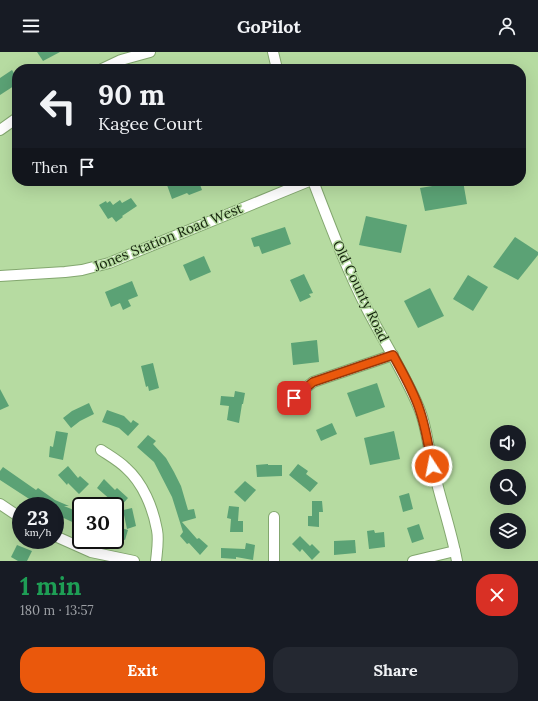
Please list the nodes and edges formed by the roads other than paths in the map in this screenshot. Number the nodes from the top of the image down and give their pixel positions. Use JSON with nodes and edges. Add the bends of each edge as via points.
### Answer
{"nodes":[{"id":1,"x":150,"y":52,"type":"edge"},
{"id":2,"x":273,"y":52,"type":"edge"},
{"id":3,"x":113,"y":64,"type":"edge"},
{"id":4,"x":276,"y":64,"type":"edge"},
{"id":5,"x":12,"y":122,"type":"edge"},
{"id":6,"x":0,"y":130,"type":"edge"},
{"id":7,"x":297,"y":186,"type":"edge"},
{"id":8,"x":315,"y":186,"type":"edge"},
{"id":9,"x":0,"y":276,"type":"edge"},
{"id":10,"x":393,"y":355,"type":"junction"},
{"id":11,"x":294,"y":398,"type":"dead end"},
{"id":12,"x":101,"y":450,"type":"dead end"},
{"id":13,"x":0,"y":504,"type":"edge"},
{"id":14,"x":12,"y":512,"type":"edge"},
{"id":15,"x":274,"y":517,"type":"dead end"},
{"id":16,"x":64,"y":541,"type":"edge"},
{"id":17,"x":89,"y":556,"type":"edge"},
{"id":18,"x":456,"y":556,"type":"edge"},
{"id":19,"x":134,"y":561,"type":"edge"},
{"id":20,"x":156,"y":561,"type":"edge"},
{"id":21,"x":274,"y":561,"type":"edge"},
{"id":22,"x":413,"y":561,"type":"edge"}],
"edges":[{"from":1,"to":3,"type":"street"},
{"from":2,"to":4,"type":"street"},
{"from":5,"to":6,"type":"street"},
{"from":7,"to":9,"type":"street","name":"Jones Station Road West","via":[[109,263],[82,270]]},
{"from":8,"to":10,"type":"street","name":"Old County Road","via":[[348,270]]},
{"from":10,"to":11,"type":"street","via":[[313,382]]},
{"from":10,"to":18,"type":"street","name":"Old County Road","via":[[420,410]]},
{"from":12,"to":20,"type":"street","via":[[127,468],[144,491],[157,532]]},
{"from":13,"to":14,"type":"street"},
{"from":15,"to":21,"type":"street"},
{"from":16,"to":17,"type":"street"},
{"from":17,"to":19,"type":"street"},
{"from":18,"to":22,"type":"street"}]}
